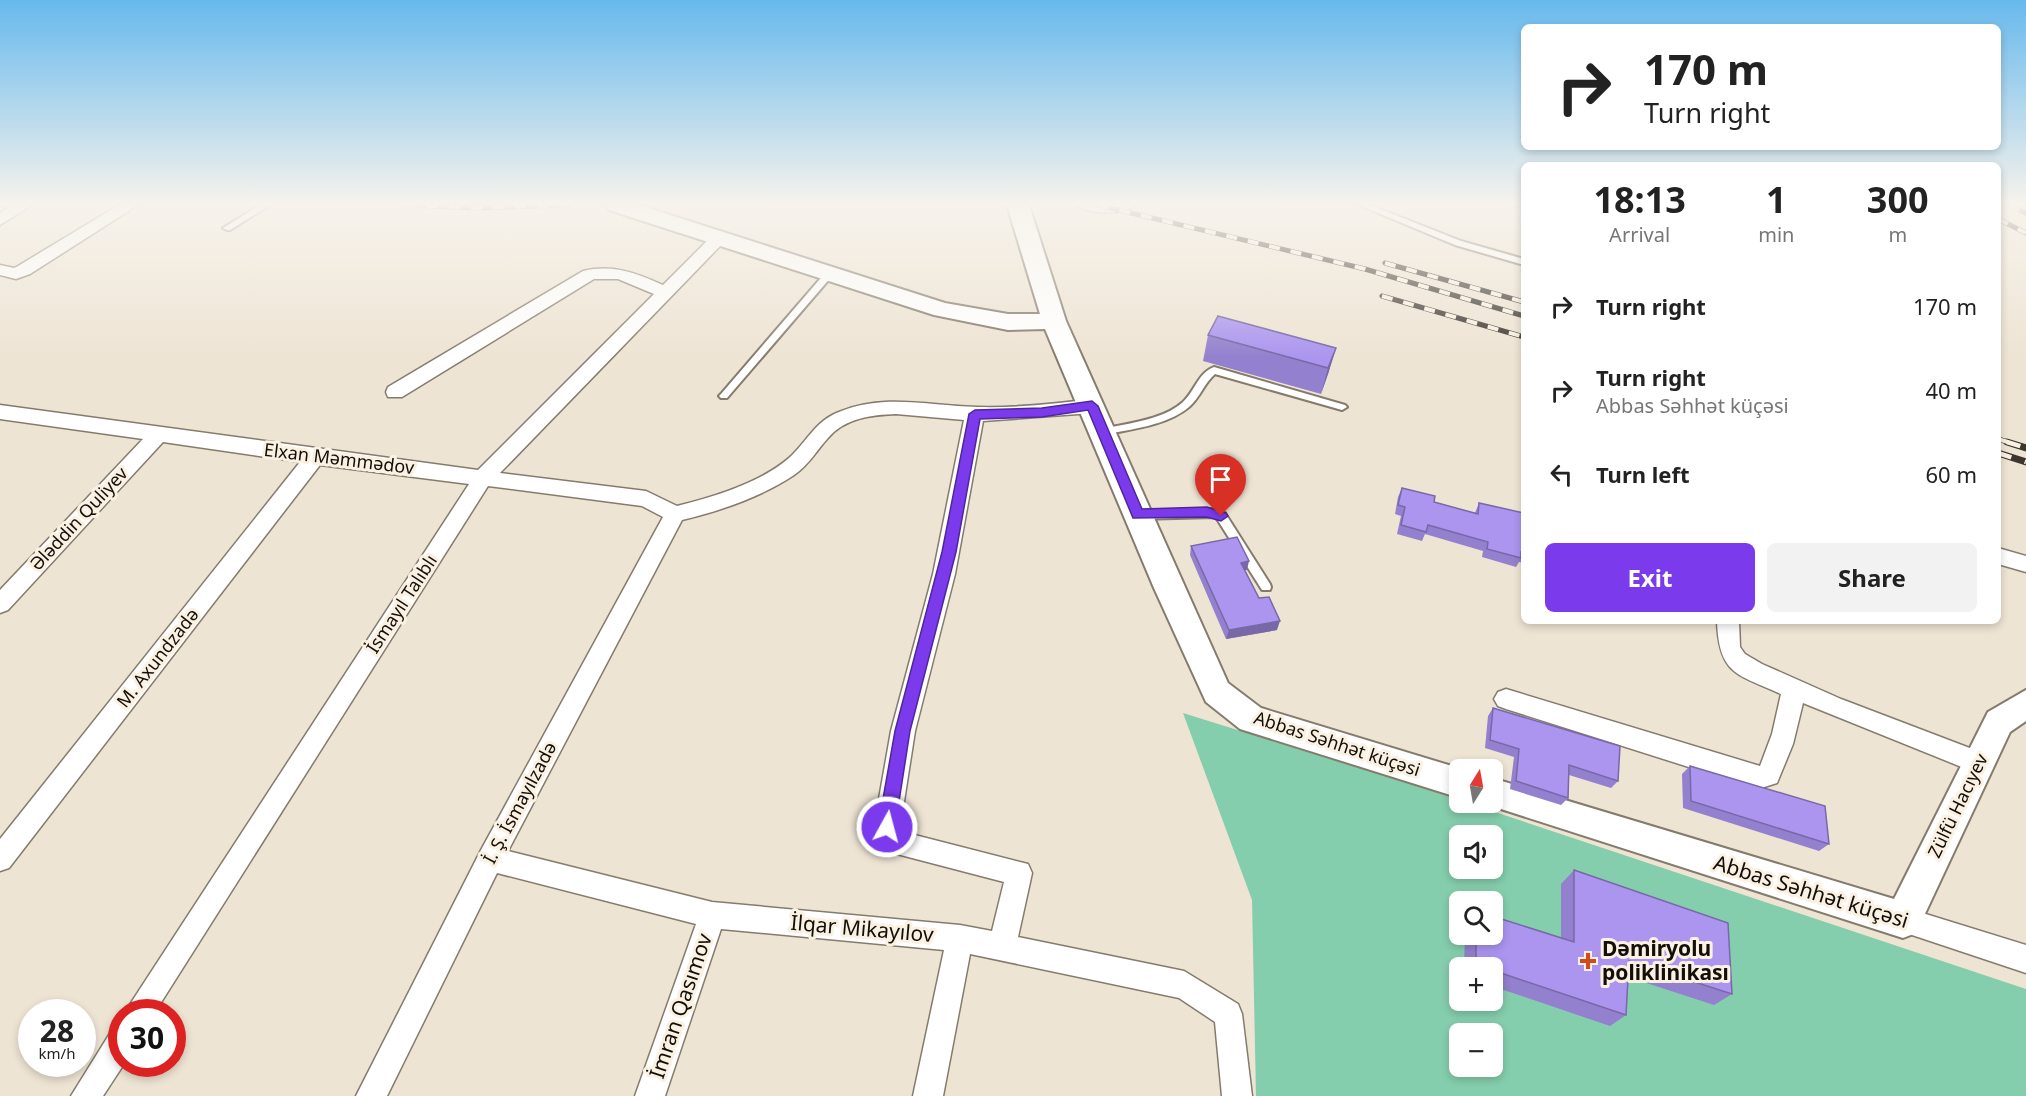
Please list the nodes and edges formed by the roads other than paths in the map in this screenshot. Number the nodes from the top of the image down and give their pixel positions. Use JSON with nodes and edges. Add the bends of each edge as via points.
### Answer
{"nodes":[{"id":1,"x":47,"y":256,"type":"edge"},
{"id":2,"x":701,"y":256,"type":"edge"},
{"id":3,"x":774,"y":256,"type":"edge"},
{"id":4,"x":1034,"y":256,"type":"edge"},
{"id":5,"x":1504,"y":256,"type":"edge"},
{"id":6,"x":1521,"y":261,"type":"edge"},
{"id":7,"x":0,"y":270,"type":"edge"},
{"id":8,"x":829,"y":274,"type":"junction"},
{"id":9,"x":665,"y":293,"type":"junction"},
{"id":10,"x":1054,"y":321,"type":"junction"},
{"id":11,"x":395,"y":392,"type":"dead end"},
{"id":12,"x":724,"y":396,"type":"dead end"},
{"id":13,"x":1342,"y":407,"type":"dead end"},
{"id":14,"x":1,"y":413,"type":"edge"},
{"id":15,"x":975,"y":414,"type":"junction"},
{"id":16,"x":1098,"y":419,"type":"junction"},
{"id":17,"x":158,"y":435,"type":"junction"},
{"id":18,"x":315,"y":457,"type":"junction"},
{"id":19,"x":484,"y":477,"type":"junction"},
{"id":20,"x":675,"y":514,"type":"junction"},
{"id":21,"x":1138,"y":515,"type":"junction"},
{"id":22,"x":2001,"y":557,"type":"edge"},
{"id":23,"x":2026,"y":564,"type":"edge"},
{"id":24,"x":1266,"y":587,"type":"dead end"},
{"id":25,"x":0,"y":604,"type":"edge"},
{"id":26,"x":1728,"y":624,"type":"edge"},
{"id":27,"x":1794,"y":689,"type":"junction"},
{"id":28,"x":1506,"y":699,"type":"dead end"},
{"id":29,"x":2026,"y":704,"type":"edge"},
{"id":30,"x":1979,"y":763,"type":"junction"},
{"id":31,"x":1449,"y":780,"type":"edge"},
{"id":32,"x":1503,"y":796,"type":"edge"},
{"id":33,"x":490,"y":859,"type":"junction"},
{"id":34,"x":0,"y":860,"type":"edge"},
{"id":35,"x":712,"y":915,"type":"junction"},
{"id":36,"x":1903,"y":920,"type":"junction"},
{"id":37,"x":960,"y":938,"type":"junction"},
{"id":38,"x":1002,"y":947,"type":"junction"},
{"id":39,"x":2026,"y":959,"type":"edge"},
{"id":40,"x":147,"y":999,"type":"edge"},
{"id":41,"x":108,"y":1062,"type":"edge"},
{"id":42,"x":86,"y":1096,"type":"edge"},
{"id":43,"x":371,"y":1096,"type":"edge"},
{"id":44,"x":650,"y":1096,"type":"edge"},
{"id":45,"x":928,"y":1096,"type":"edge"},
{"id":46,"x":1238,"y":1096,"type":"edge"}],
"edges":[{"from":1,"to":7,"type":"street","via":[[16,274]]},
{"from":2,"to":9,"type":"street","name":"İsmayıl Talıblı"},
{"from":3,"to":8,"type":"main road"},
{"from":4,"to":10,"type":"main road","name":"Abbas Səhhət küçəsi"},
{"from":5,"to":6,"type":"lane"},
{"from":8,"to":10,"type":"main road","via":[[942,310],[1008,322]]},
{"from":8,"to":12,"type":"lane"},
{"from":9,"to":11,"type":"street","via":[[617,272],[590,275]]},
{"from":9,"to":19,"type":"street","name":"İsmayıl Talıblı"},
{"from":10,"to":16,"type":"main road","name":"Abbas Səhhət küçəsi"},
{"from":13,"to":16,"type":"lane","via":[[1214,370],[1184,405],[1151,421]]},
{"from":14,"to":17,"type":"street","name":"Elxan Məmmədov"},
{"from":15,"to":16,"type":"street","via":[[1042,413]]},
{"from":15,"to":20,"type":"street","via":[[904,406],[848,416],[828,424],[795,465]]},
{"from":15,"to":38,"type":"street","via":[[949,552],[903,731],[887,827],[890,837],[902,844],[1019,873]]},
{"from":16,"to":21,"type":"main road","name":"Abbas Səhhət küçəsi"},
{"from":17,"to":18,"type":"street","name":"Elxan Məmmədov"},
{"from":17,"to":25,"type":"street","name":"Ələddin Quliyev"},
{"from":18,"to":19,"type":"street","name":"Elxan Məmmədov"},
{"from":18,"to":34,"type":"street","name":"M. Axundzadə"},
{"from":19,"to":20,"type":"street","name":"Elxan Məmmədov","via":[[646,499]]},
{"from":19,"to":40,"type":"street","name":"İsmayıl Talıblı"},
{"from":20,"to":33,"type":"street","name":"İ. Ş. İsmayılzadə"},
{"from":21,"to":24,"type":"lane","via":[[1216,513]]},
{"from":21,"to":31,"type":"main road","name":"Abbas Səhhət küçəsi","via":[[1217,692],[1251,719]]},
{"from":22,"to":23,"type":"street"},
{"from":26,"to":27,"type":"street","via":[[1729,648],[1737,661]]},
{"from":27,"to":28,"type":"street","via":[[1785,737],[1775,763],[1768,776],[1758,778]]},
{"from":27,"to":30,"type":"street"},
{"from":29,"to":30,"type":"main road","name":"Zülfü Hacıyev","via":[[1999,722]]},
{"from":30,"to":36,"type":"main road","name":"Zülfü Hacıyev"},
{"from":32,"to":36,"type":"main road","name":"Abbas Səhhət küçəsi"},
{"from":33,"to":35,"type":"street","name":"İlqar Mikayılov"},
{"from":33,"to":43,"type":"street","name":"İ. Ş. İsmayılzadə"},
{"from":35,"to":37,"type":"street","name":"İlqar Mikayılov"},
{"from":35,"to":44,"type":"street","name":"İmran Qasımov"},
{"from":36,"to":39,"type":"street","name":"Abbas Səhhət küçəsi"},
{"from":37,"to":38,"type":"street","name":"İlqar Mikayılov"},
{"from":37,"to":45,"type":"street"},
{"from":38,"to":46,"type":"street","name":"İlqar Mikayılov","via":[[1184,986],[1228,1014]]},
{"from":41,"to":42,"type":"street"}]}
